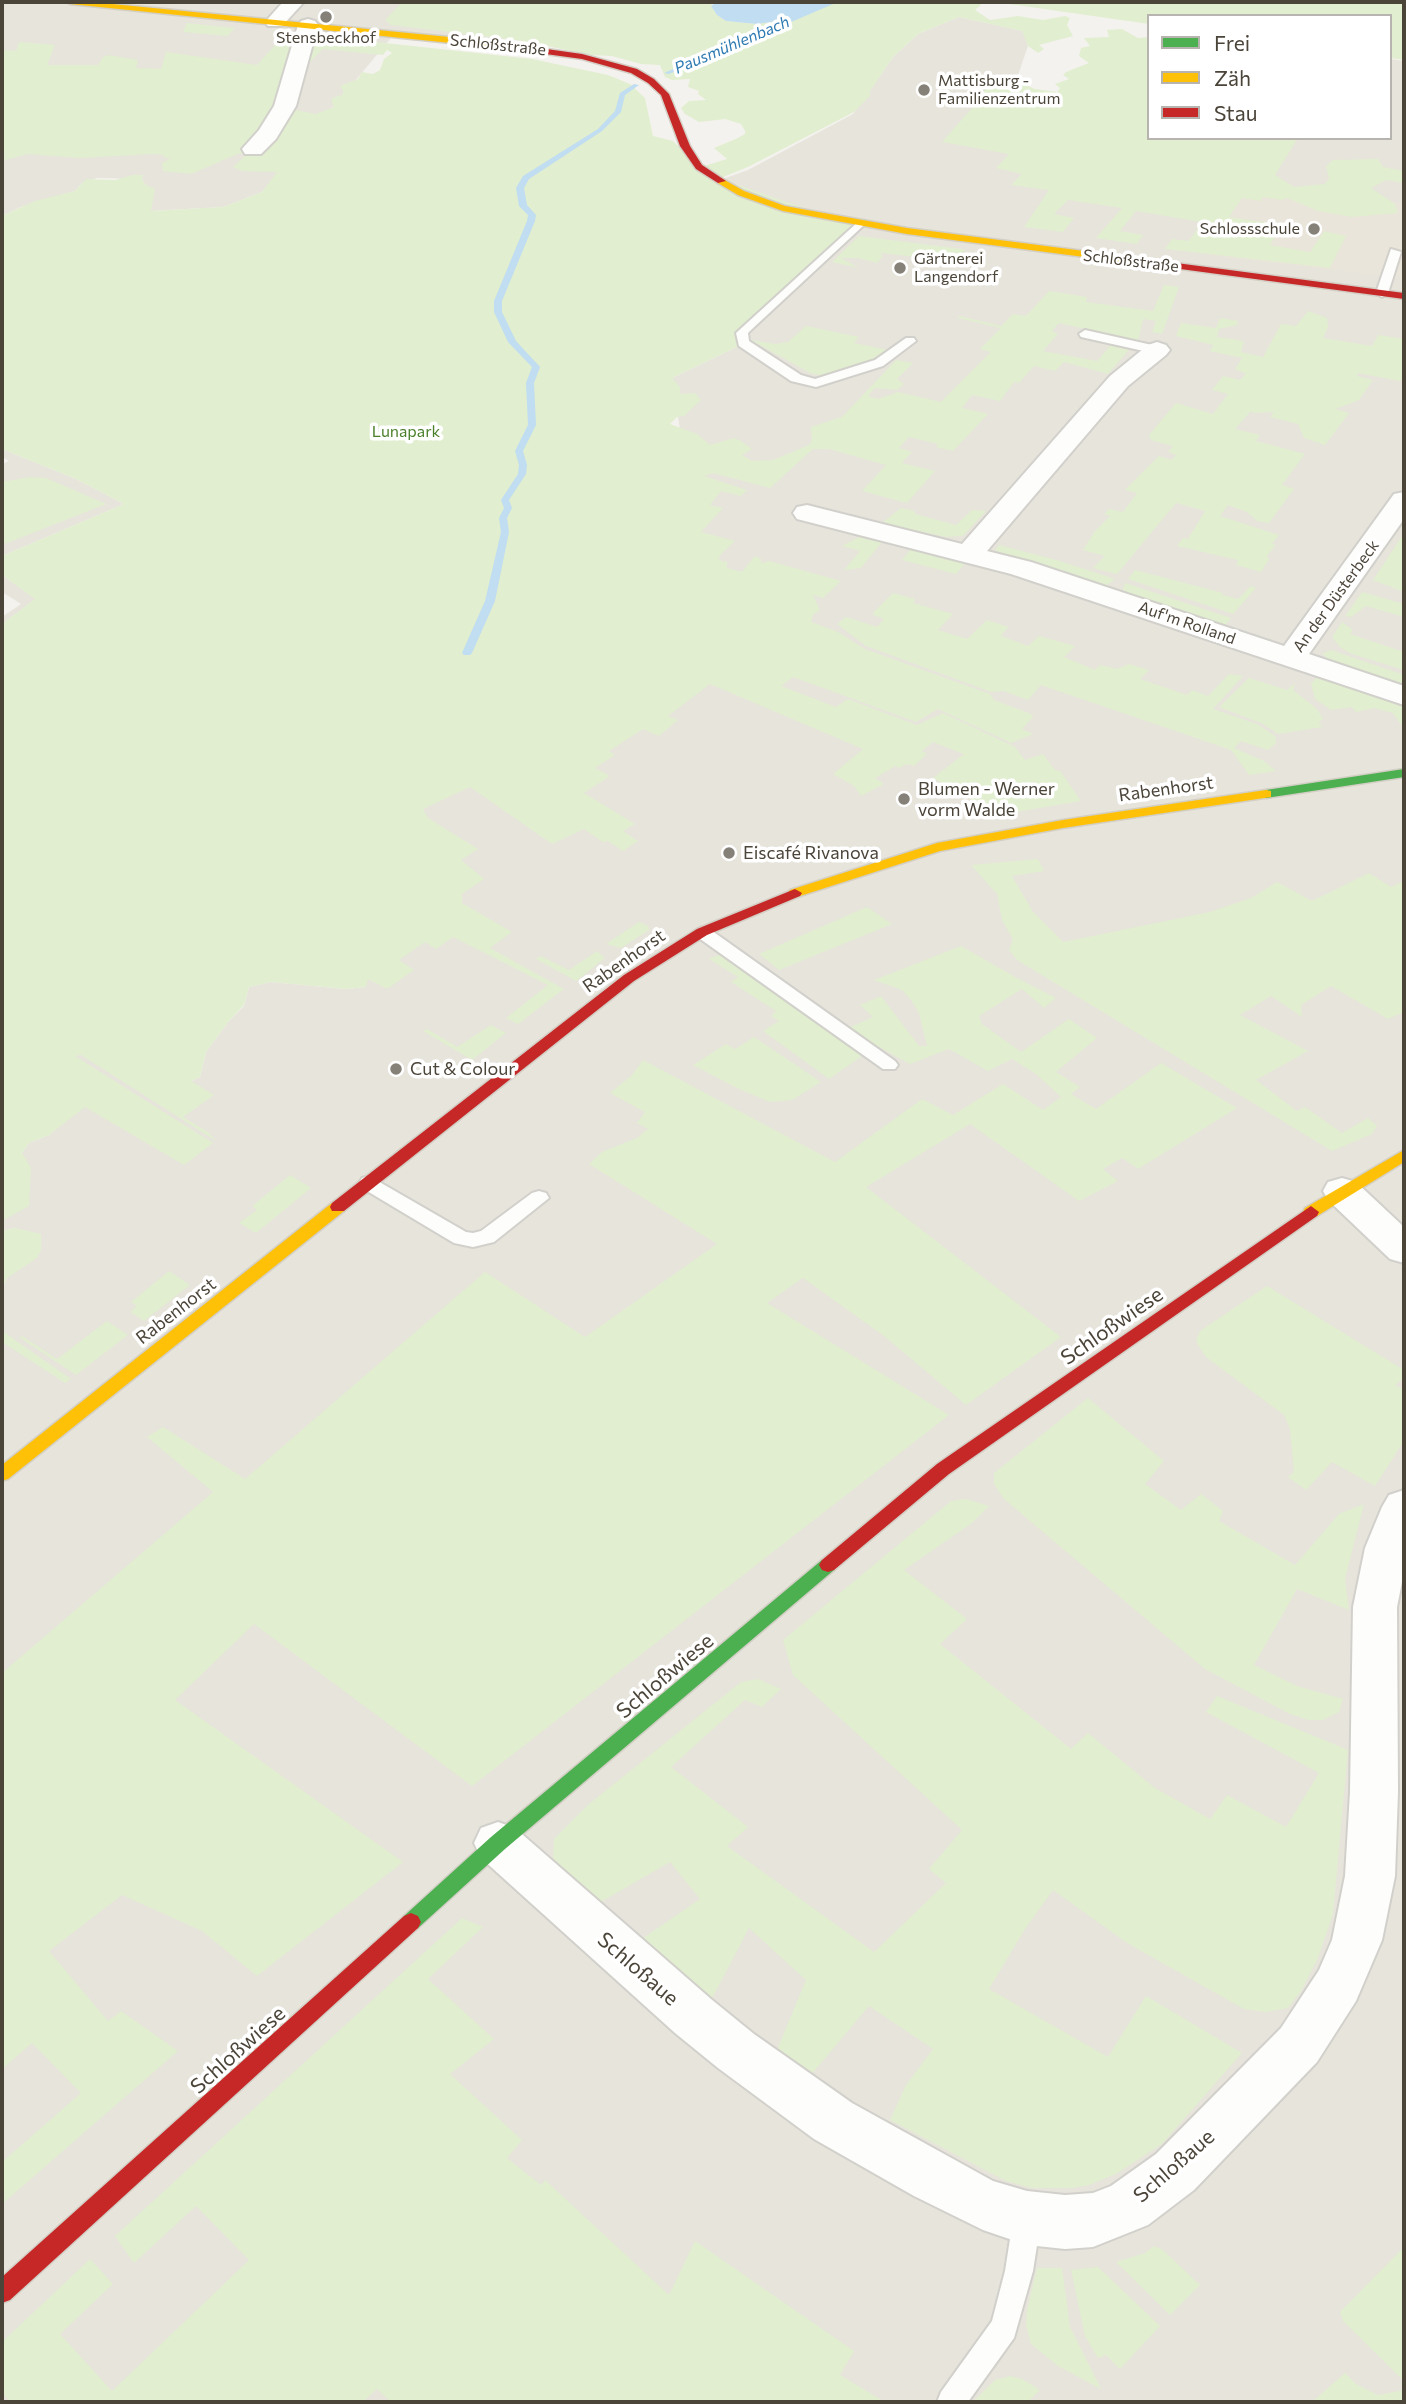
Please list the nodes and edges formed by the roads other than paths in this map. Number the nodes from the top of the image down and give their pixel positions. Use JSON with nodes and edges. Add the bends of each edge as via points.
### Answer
{"nodes":[{"id":1,"x":70,"y":2,"type":"edge"},
{"id":2,"x":294,"y":2,"type":"edge"},
{"id":3,"x":275,"y":22,"type":"junction"},
{"id":4,"x":308,"y":25,"type":"junction"},
{"id":5,"x":253,"y":149,"type":"dead end"},
{"id":6,"x":859,"y":224,"type":"junction"},
{"id":7,"x":1395,"y":252,"type":"dead end"},
{"id":8,"x":1382,"y":293,"type":"junction"},
{"id":9,"x":1404,"y":296,"type":"edge"},
{"id":10,"x":1085,"y":334,"type":"dead end"},
{"id":11,"x":910,"y":341,"type":"dead end"},
{"id":12,"x":1157,"y":350,"type":"joint"},
{"id":13,"x":1404,"y":500,"type":"edge"},
{"id":14,"x":807,"y":513,"type":"dead end"},
{"id":15,"x":970,"y":553,"type":"junction"},
{"id":16,"x":1292,"y":658,"type":"junction"},
{"id":17,"x":1404,"y":696,"type":"edge"},
{"id":18,"x":1404,"y":774,"type":"edge"},
{"id":19,"x":702,"y":932,"type":"junction"},
{"id":20,"x":889,"y":1065,"type":"dead end"},
{"id":21,"x":1404,"y":1155,"type":"edge"},
{"id":22,"x":369,"y":1183,"type":"junction"},
{"id":23,"x":1342,"y":1191,"type":"junction"},
{"id":24,"x":540,"y":1198,"type":"dead end"},
{"id":25,"x":1404,"y":1249,"type":"edge"},
{"id":26,"x":2,"y":1474,"type":"edge"},
{"id":27,"x":1404,"y":1507,"type":"edge"},
{"id":28,"x":498,"y":1843,"type":"junction"},
{"id":29,"x":1027,"y":2218,"type":"junction"},
{"id":30,"x":2,"y":2292,"type":"edge"},
{"id":31,"x":951,"y":2402,"type":"edge"}],
"edges":[{"from":1,"to":3,"type":"street","name":"Schloßstraße"},
{"from":2,"to":3,"type":"street"},
{"from":3,"to":4,"type":"street","name":"Schloßstraße"},
{"from":4,"to":5,"type":"street","via":[[285,106]]},
{"from":4,"to":6,"type":"street","name":"Schloßstraße","via":[[532,48],[634,71],[665,94],[685,146],[709,174],[765,202]]},
{"from":6,"to":8,"type":"street","name":"Schloßstraße"},
{"from":6,"to":11,"type":"lane","via":[[747,327],[743,343],[796,378],[816,383],[879,363]]},
{"from":7,"to":8,"type":"lane"},
{"from":8,"to":9,"type":"street","name":"Schloßstraße"},
{"from":10,"to":12,"type":"lane"},
{"from":12,"to":15,"type":"street","via":[[1119,381]]},
{"from":13,"to":16,"type":"street","name":"An der Düsterbeck"},
{"from":14,"to":15,"type":"street","name":"Auf'm Rolland"},
{"from":15,"to":16,"type":"street","name":"Auf'm Rolland"},
{"from":16,"to":17,"type":"street","name":"Auf'm Rolland"},
{"from":18,"to":19,"type":"street","name":"Rabenhorst","via":[[937,847],[830,880]]},
{"from":19,"to":20,"type":"lane"},
{"from":19,"to":22,"type":"street","name":"Rabenhorst","via":[[620,985]]},
{"from":21,"to":23,"type":"street","name":"Schloßwiese"},
{"from":22,"to":24,"type":"lane","via":[[461,1238],[472,1240],[487,1237]]},
{"from":22,"to":26,"type":"street","name":"Rabenhorst"},
{"from":23,"to":25,"type":"street"},
{"from":23,"to":28,"type":"street","name":"Schloßwiese","via":[[943,1469]]},
{"from":27,"to":29,"type":"street","name":"Schloßaue","via":[[1387,1548],[1375,1607],[1370,1876],[1357,1940],[1338,1985],[1299,2045],[1166,2179],[1129,2206],[1093,2220]]},
{"from":28,"to":29,"type":"street","name":"Schloßaue","via":[[693,2016],[833,2121],[983,2204]]},
{"from":28,"to":30,"type":"street","name":"Schloßwiese"},
{"from":29,"to":31,"type":"lane","via":[[1004,2329]]}]}
